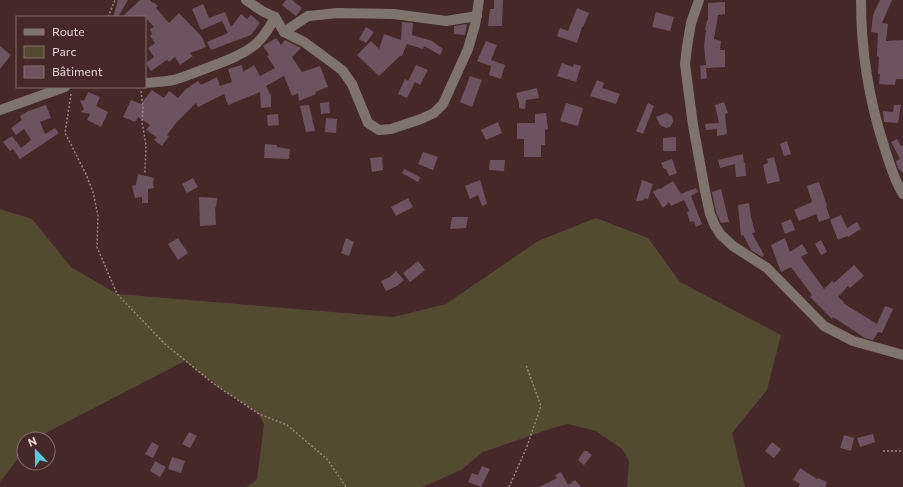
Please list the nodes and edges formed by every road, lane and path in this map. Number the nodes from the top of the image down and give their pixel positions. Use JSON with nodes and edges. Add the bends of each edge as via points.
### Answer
{"nodes":[{"id":1,"x":115,"y":0,"type":"edge"},
{"id":2,"x":247,"y":0,"type":"edge"},
{"id":3,"x":479,"y":0,"type":"edge"},
{"id":4,"x":699,"y":0,"type":"edge"},
{"id":5,"x":861,"y":0,"type":"edge"},
{"id":6,"x":108,"y":16,"type":"edge"},
{"id":7,"x":477,"y":16,"type":"junction"},
{"id":8,"x":275,"y":17,"type":"junction"},
{"id":9,"x":284,"y":32,"type":"junction"},
{"id":10,"x":146,"y":83,"type":"edge"},
{"id":11,"x":62,"y":88,"type":"edge"},
{"id":12,"x":72,"y":88,"type":"edge"},
{"id":13,"x":141,"y":88,"type":"edge"},
{"id":14,"x":0,"y":110,"type":"edge"},
{"id":15,"x":144,"y":173,"type":"dead end"},
{"id":16,"x":903,"y":194,"type":"edge"},
{"id":17,"x":903,"y":355,"type":"edge"},
{"id":18,"x":526,"y":365,"type":"dead end"},
{"id":19,"x":883,"y":451,"type":"dead end"},
{"id":20,"x":903,"y":451,"type":"edge"},
{"id":21,"x":346,"y":487,"type":"edge"},
{"id":22,"x":509,"y":487,"type":"edge"}],
"edges":[{"from":1,"to":6,"type":"path"},
{"from":2,"to":8,"type":"street"},
{"from":3,"to":7,"type":"street"},
{"from":4,"to":17,"type":"street","via":[[691,23],[685,64],[704,185],[715,226],[733,246],[774,275],[824,326],[853,341]]},
{"from":5,"to":16,"type":"street","via":[[866,76],[883,145]]},
{"from":7,"to":9,"type":"street","via":[[446,21],[394,14],[338,13],[308,16]]},
{"from":7,"to":9,"type":"street","via":[[468,49],[443,104],[434,113],[422,119],[391,130],[379,130],[368,123],[352,84],[342,70],[304,42]]},
{"from":8,"to":9,"type":"street"},
{"from":8,"to":10,"type":"street","via":[[269,30],[257,43],[238,55],[186,77]]},
{"from":11,"to":14,"type":"street"},
{"from":12,"to":21,"type":"path","via":[[65,133],[86,174],[92,192],[98,216],[97,247],[117,294],[165,344],[208,379],[258,414],[287,425],[327,459]]},
{"from":13,"to":15,"type":"path","via":[[142,122],[146,144]]},
{"from":18,"to":22,"type":"path","via":[[541,406]]},
{"from":19,"to":20,"type":"path"}]}
